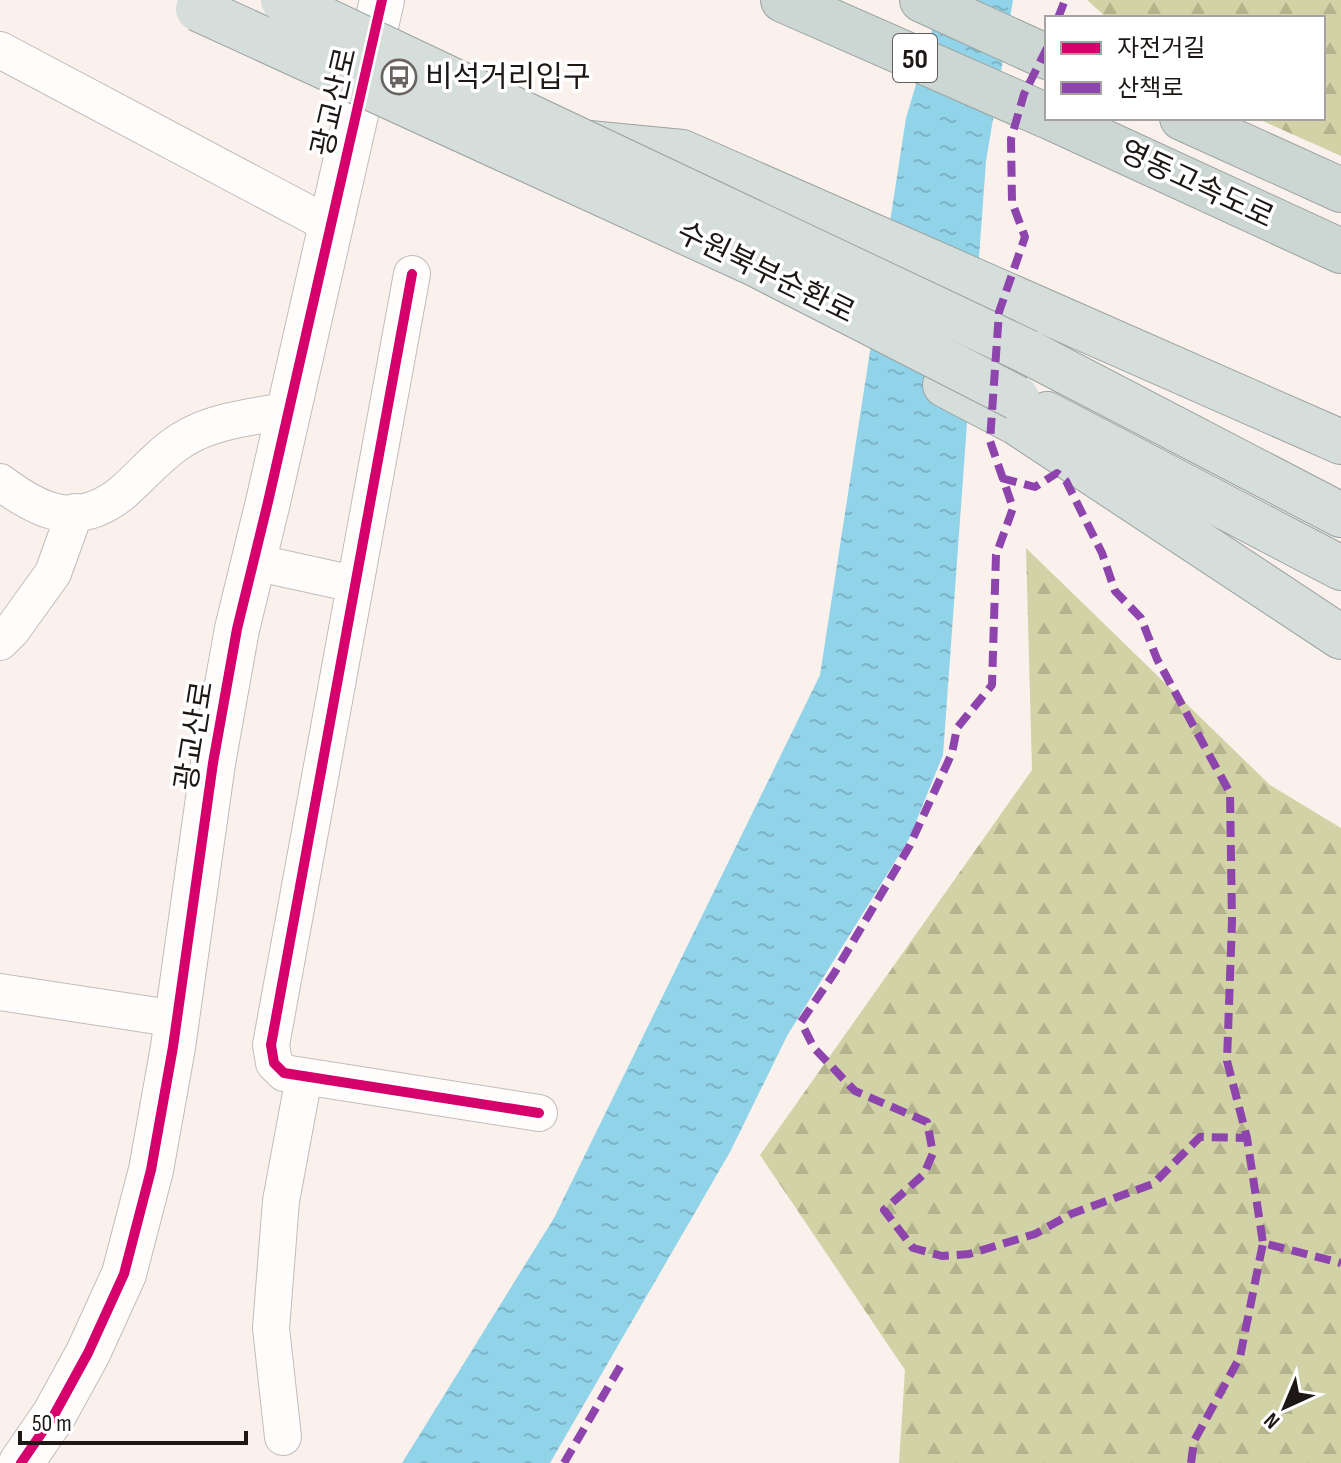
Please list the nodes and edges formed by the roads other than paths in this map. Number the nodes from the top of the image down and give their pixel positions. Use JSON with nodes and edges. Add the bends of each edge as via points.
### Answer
{"nodes":[{"id":1,"x":283,"y":0,"type":"edge"},
{"id":2,"x":382,"y":0,"type":"edge"},
{"id":3,"x":783,"y":0,"type":"edge"},
{"id":4,"x":922,"y":0,"type":"edge"},
{"id":5,"x":188,"y":4,"type":"edge"},
{"id":6,"x":0,"y":50,"type":"edge"},
{"id":7,"x":1045,"y":56,"type":"edge"},
{"id":8,"x":1045,"y":115,"type":"edge"},
{"id":9,"x":1186,"y":120,"type":"edge"},
{"id":10,"x":1062,"y":122,"type":"edge"},
{"id":11,"x":586,"y":143,"type":"junction"},
{"id":12,"x":1341,"y":190,"type":"edge"},
{"id":13,"x":330,"y":225,"type":"junction"},
{"id":14,"x":1341,"y":251,"type":"edge"},
{"id":15,"x":412,"y":274,"type":"dead end"},
{"id":16,"x":1017,"y":410,"type":"junction"},
{"id":17,"x":288,"y":411,"type":"junction"},
{"id":18,"x":1341,"y":442,"type":"edge"},
{"id":19,"x":0,"y":482,"type":"edge"},
{"id":20,"x":75,"y":512,"type":"junction"},
{"id":21,"x":1341,"y":515,"type":"edge"},
{"id":22,"x":254,"y":562,"type":"junction"},
{"id":23,"x":1341,"y":568,"type":"edge"},
{"id":24,"x":354,"y":584,"type":"junction"},
{"id":25,"x":1341,"y":637,"type":"edge"},
{"id":26,"x":0,"y":642,"type":"edge"},
{"id":27,"x":0,"y":992,"type":"edge"},
{"id":28,"x":177,"y":1019,"type":"junction"},
{"id":29,"x":304,"y":1077,"type":"junction"},
{"id":30,"x":539,"y":1113,"type":"dead end"},
{"id":31,"x":283,"y":1437,"type":"dead end"},
{"id":32,"x":21,"y":1463,"type":"edge"}],
"edges":[{"from":1,"to":11,"type":"highway","name":"수원북부순환로","bridge":true},
{"from":2,"to":13,"type":"street","name":"광교산로"},
{"from":3,"to":8,"type":"highway","name":"영동고속도로","number":"50"},
{"from":4,"to":7,"type":"highway","number":"50"},
{"from":5,"to":16,"type":"highway","name":"수원북부순환로","bridge":true,"via":[[755,264]]},
{"from":6,"to":13,"type":"street"},
{"from":9,"to":12,"type":"highway","name":"영동고속도로"},
{"from":10,"to":14,"type":"highway","name":"영동고속도로","number":"50"},
{"from":11,"to":18,"type":"highway","via":[[682,152]]},
{"from":11,"to":21,"type":"highway","name":"수원북부순환로","bridge":true,"via":[[1028,352]]},
{"from":13,"to":17,"type":"street","name":"광교산로"},
{"from":15,"to":24,"type":"street"},
{"from":16,"to":23,"type":"highway","name":"수원북부순환로"},
{"from":16,"to":25,"type":"highway"},
{"from":17,"to":20,"type":"street","via":[[237,418],[183,438],[120,494],[91,511]]},
{"from":17,"to":22,"type":"street","name":"광교산로"},
{"from":19,"to":20,"type":"street","via":[[28,503],[62,514]]},
{"from":20,"to":26,"type":"street","via":[[53,573]]},
{"from":22,"to":24,"type":"street"},
{"from":22,"to":28,"type":"street","name":"광교산로","via":[[213,763]]},
{"from":24,"to":29,"type":"street","via":[[271,1045],[274,1063],[284,1073]]},
{"from":27,"to":28,"type":"street"},
{"from":28,"to":32,"type":"street","name":"광교산로","via":[[151,1170],[124,1274],[75,1378]]},
{"from":29,"to":30,"type":"street"},
{"from":29,"to":31,"type":"street","via":[[281,1201],[271,1328]]}]}
